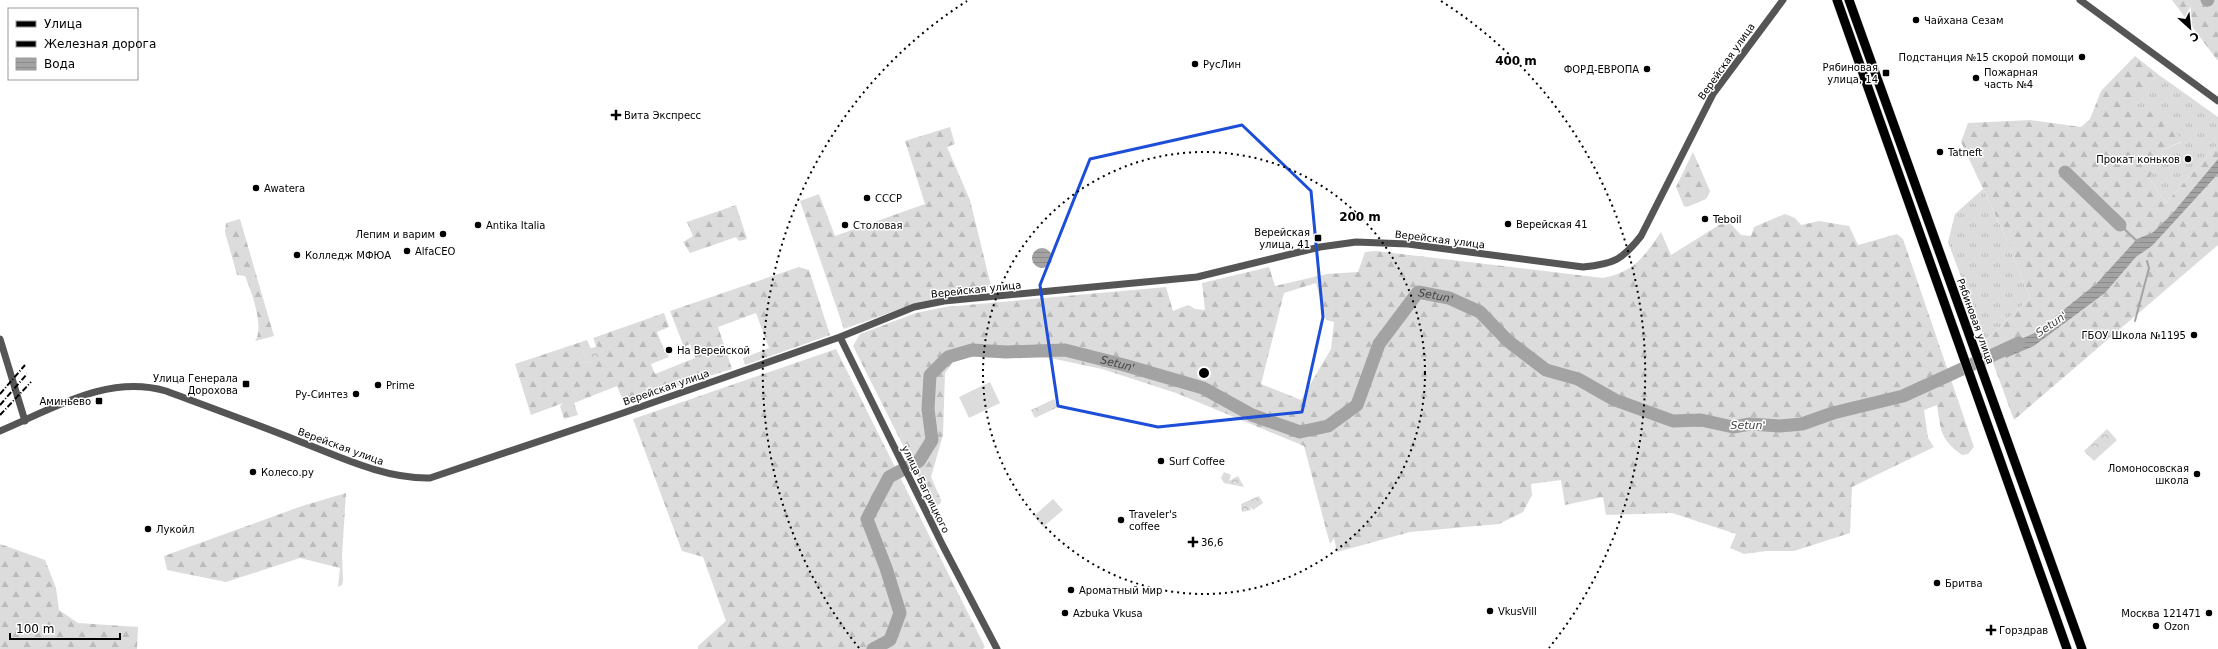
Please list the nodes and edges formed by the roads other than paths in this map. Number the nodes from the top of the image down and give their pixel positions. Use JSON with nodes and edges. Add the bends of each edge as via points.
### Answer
{"nodes":[{"id":1,"x":1783,"y":0,"type":"edge"},
{"id":2,"x":1837,"y":0,"type":"edge"},
{"id":3,"x":1849,"y":0,"type":"edge"},
{"id":4,"x":2080,"y":0,"type":"edge"},
{"id":5,"x":2218,"y":102,"type":"edge"},
{"id":6,"x":840,"y":337,"type":"junction"},
{"id":7,"x":0,"y":339,"type":"edge"},
{"id":8,"x":24,"y":421,"type":"junction"},
{"id":9,"x":0,"y":431,"type":"edge"},
{"id":10,"x":997,"y":649,"type":"edge"},
{"id":11,"x":2067,"y":649,"type":"edge"},
{"id":12,"x":2082,"y":649,"type":"edge"}],
"edges":[{"from":1,"to":6,"type":"street","name":"Верейская улица","via":[[1713,94],[1641,236],[1627,253],[1607,264],[1583,267],[1408,244],[1356,242],[1320,247],[1197,277],[944,301],[914,307]]},
{"from":2,"to":11,"type":"main road"},
{"from":3,"to":12,"type":"main road","name":"Рябиновая улица"},
{"from":4,"to":5,"type":"street"},
{"from":6,"to":8,"type":"street","name":"Верейская улица","via":[[430,478],[413,478],[352,462],[150,386],[108,388]]},
{"from":6,"to":10,"type":"street","name":"улица Багрицкого"},
{"from":7,"to":8,"type":"street"},
{"from":8,"to":9,"type":"street","name":"Верейская улица"}]}
